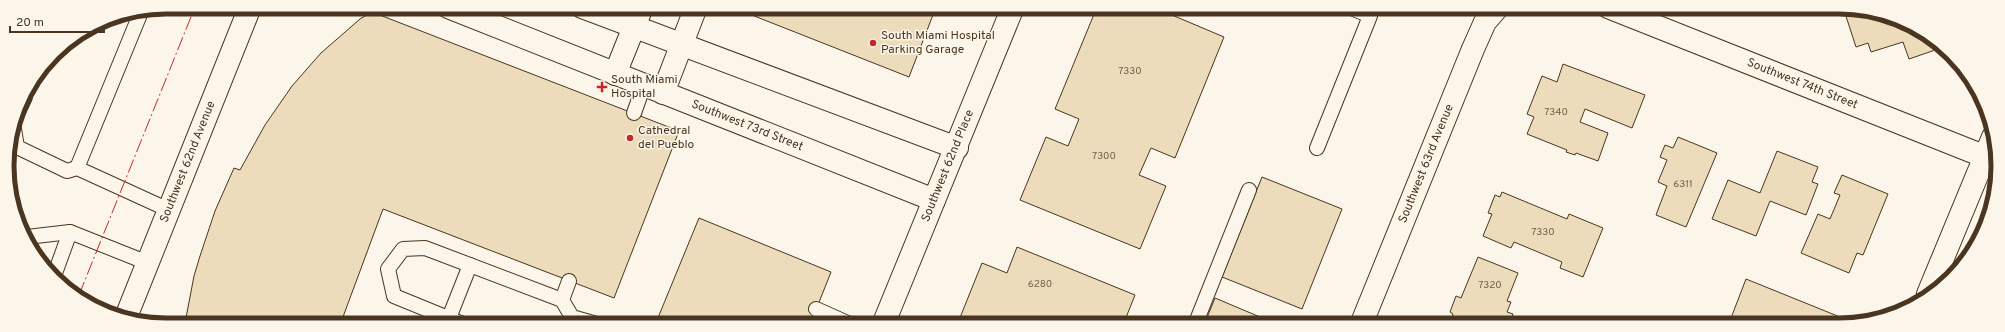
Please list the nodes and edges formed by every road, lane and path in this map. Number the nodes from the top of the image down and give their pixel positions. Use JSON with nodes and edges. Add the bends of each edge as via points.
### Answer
{"nodes":[{"id":1,"x":247,"y":14,"type":"edge"},
{"id":2,"x":465,"y":14,"type":"edge"},
{"id":3,"x":599,"y":14,"type":"edge"},
{"id":4,"x":639,"y":14,"type":"edge"},
{"id":5,"x":693,"y":14,"type":"edge"},
{"id":6,"x":1011,"y":14,"type":"edge"},
{"id":7,"x":1365,"y":14,"type":"edge"},
{"id":8,"x":1492,"y":14,"type":"edge"},
{"id":9,"x":1626,"y":14,"type":"edge"},
{"id":10,"x":139,"y":16,"type":"edge"},
{"id":11,"x":634,"y":28,"type":"junction"},
{"id":12,"x":681,"y":45,"type":"junction"},
{"id":13,"x":615,"y":74,"type":"junction"},
{"id":14,"x":654,"y":89,"type":"junction"},
{"id":15,"x":634,"y":114,"type":"dead end"},
{"id":16,"x":16,"y":141,"type":"edge"},
{"id":17,"x":957,"y":148,"type":"junction"},
{"id":18,"x":1317,"y":148,"type":"dead end"},
{"id":19,"x":1990,"y":159,"type":"edge"},
{"id":20,"x":77,"y":168,"type":"junction"},
{"id":21,"x":1249,"y":190,"type":"dead end"},
{"id":22,"x":934,"y":200,"type":"junction"},
{"id":23,"x":169,"y":210,"type":"junction"},
{"id":24,"x":70,"y":232,"type":"junction"},
{"id":25,"x":32,"y":236,"type":"edge"},
{"id":26,"x":148,"y":263,"type":"junction"},
{"id":27,"x":470,"y":265,"type":"junction"},
{"id":28,"x":56,"y":270,"type":"edge"},
{"id":29,"x":569,"y":281,"type":"dead end"},
{"id":30,"x":1931,"y":288,"type":"edge"},
{"id":31,"x":562,"y":300,"type":"junction"},
{"id":32,"x":816,"y":309,"type":"dead end"},
{"id":33,"x":128,"y":313,"type":"edge"},
{"id":34,"x":449,"y":318,"type":"joint"},
{"id":35,"x":565,"y":318,"type":"edge"},
{"id":36,"x":836,"y":318,"type":"edge"},
{"id":37,"x":886,"y":318,"type":"edge"},
{"id":38,"x":1198,"y":318,"type":"edge"},
{"id":39,"x":1364,"y":318,"type":"edge"}],
"edges":[{"from":1,"to":23,"type":"street","name":"Southwest 62nd Avenue"},
{"from":2,"to":13,"type":"street","name":"Southwest 73rd Street"},
{"from":3,"to":11,"type":"street"},
{"from":4,"to":11,"type":"street"},
{"from":5,"to":12,"type":"street"},
{"from":6,"to":17,"type":"street","name":"Southwest 62nd Place"},
{"from":7,"to":18,"type":"lane","via":[[1370,16]]},
{"from":8,"to":39,"type":"street","name":"Southwest 63rd Avenue","via":[[1473,49]]},
{"from":9,"to":19,"type":"street","name":"Southwest 74th Street"},
{"from":10,"to":20,"type":"lane"},
{"from":11,"to":12,"type":"street"},
{"from":11,"to":13,"type":"street"},
{"from":12,"to":14,"type":"street"},
{"from":12,"to":17,"type":"street"},
{"from":13,"to":14,"type":"street","name":"Southwest 73rd Street"},
{"from":14,"to":15,"type":"lane"},
{"from":14,"to":22,"type":"street","name":"Southwest 73rd Street"},
{"from":16,"to":20,"type":"lane","via":[[17,147],[67,172]]},
{"from":17,"to":22,"type":"street","name":"Southwest 62nd Place"},
{"from":19,"to":30,"type":"street"},
{"from":20,"to":23,"type":"lane"},
{"from":21,"to":38,"type":"lane"},
{"from":22,"to":37,"type":"street","name":"Southwest 62nd Place"},
{"from":23,"to":26,"type":"street","name":"Southwest 62nd Avenue"},
{"from":24,"to":25,"type":"lane"},
{"from":24,"to":26,"type":"lane"},
{"from":24,"to":28,"type":"lane"},
{"from":26,"to":33,"type":"street","name":"Southwest 62nd Avenue"},
{"from":27,"to":31,"type":"lane"},
{"from":27,"to":34,"type":"lane"},
{"from":27,"to":34,"type":"lane","via":[[424,248],[402,249],[388,269],[394,296]]},
{"from":29,"to":31,"type":"lane"},
{"from":31,"to":35,"type":"lane"},
{"from":32,"to":36,"type":"lane"}]}
